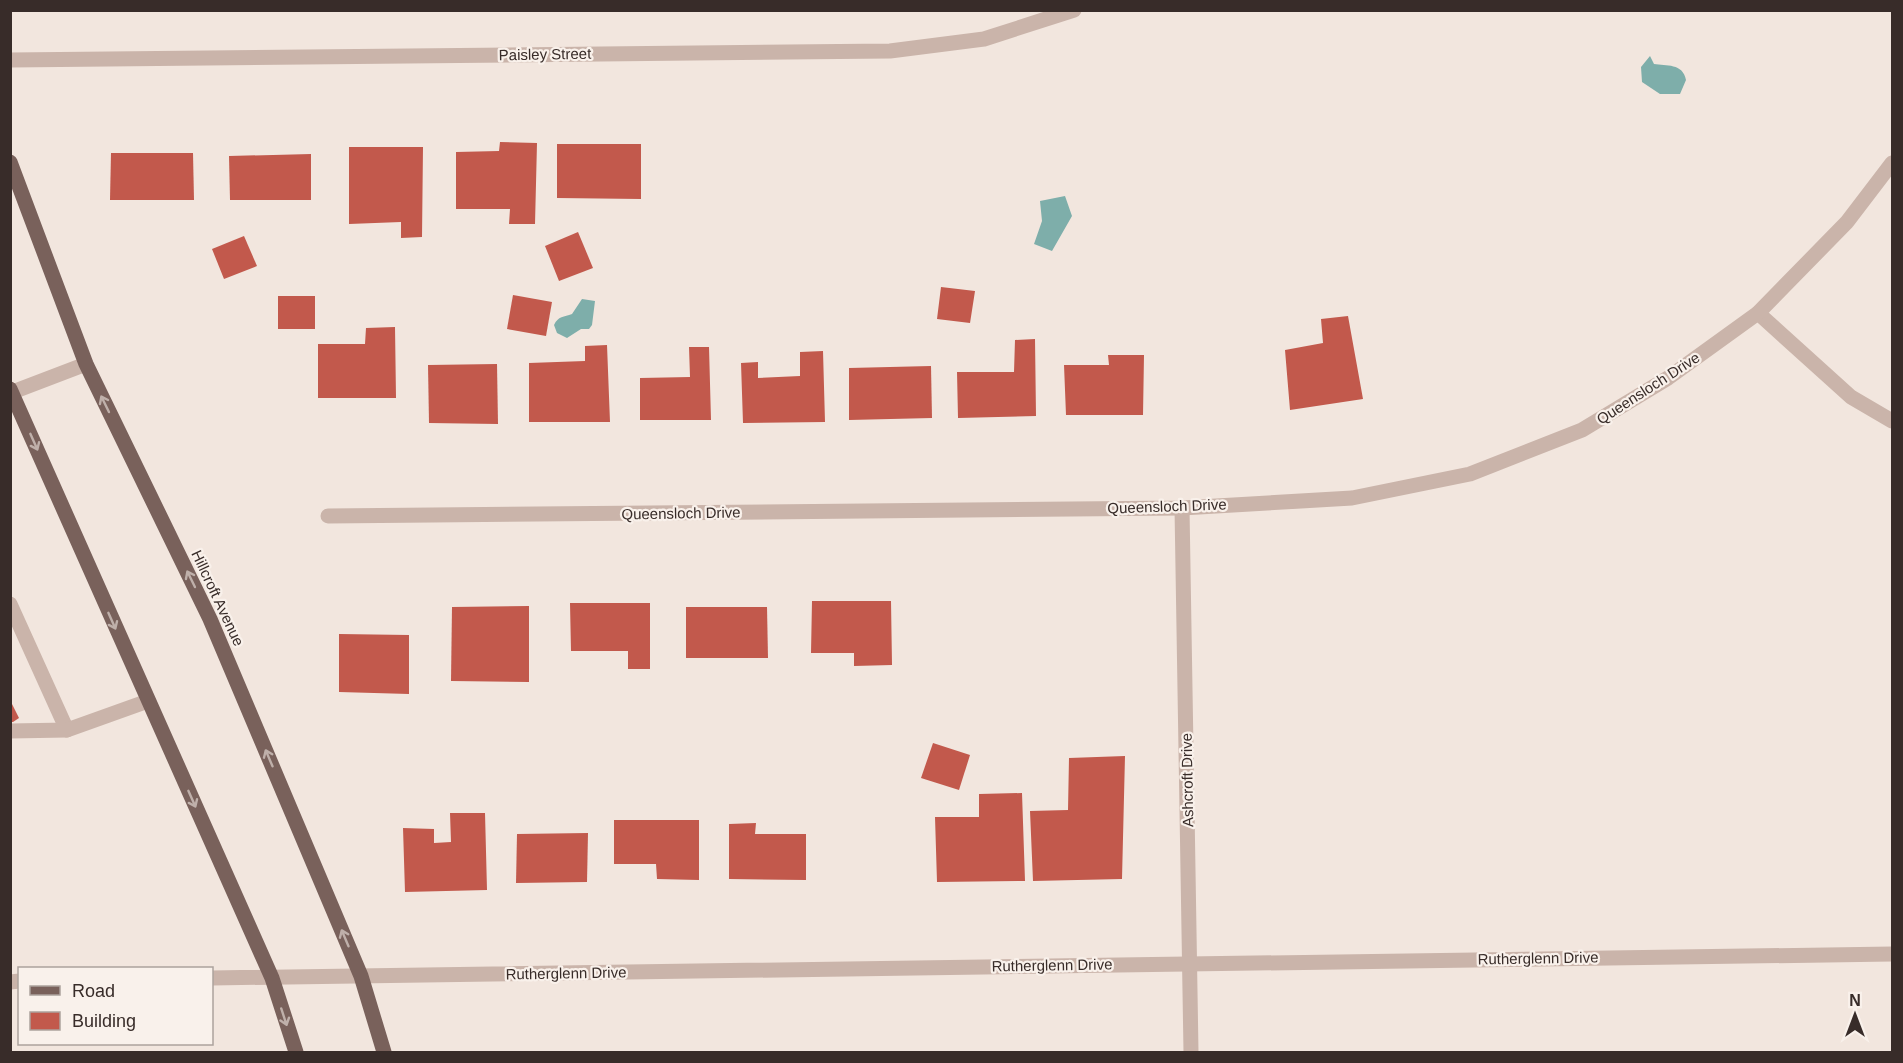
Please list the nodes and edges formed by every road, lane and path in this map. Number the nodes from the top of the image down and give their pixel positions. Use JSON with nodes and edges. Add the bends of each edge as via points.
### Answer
{"nodes":[{"id":1,"x":1074,"y":10,"type":"edge"},
{"id":2,"x":10,"y":60,"type":"edge"},
{"id":3,"x":10,"y":162,"type":"edge"},
{"id":4,"x":1893,"y":163,"type":"edge"},
{"id":5,"x":1758,"y":313,"type":"junction"},
{"id":6,"x":86,"y":364,"type":"junction"},
{"id":7,"x":11,"y":391,"type":"edge"},
{"id":8,"x":1893,"y":421,"type":"edge"},
{"id":9,"x":1182,"y":507,"type":"junction"},
{"id":10,"x":328,"y":516,"type":"dead end"},
{"id":11,"x":10,"y":604,"type":"edge"},
{"id":12,"x":148,"y":701,"type":"junction"},
{"id":13,"x":67,"y":730,"type":"junction"},
{"id":14,"x":10,"y":731,"type":"edge"},
{"id":15,"x":1893,"y":954,"type":"edge"},
{"id":16,"x":1190,"y":962,"type":"junction"},
{"id":17,"x":361,"y":976,"type":"junction"},
{"id":18,"x":213,"y":978,"type":"edge"},
{"id":19,"x":272,"y":978,"type":"junction"},
{"id":20,"x":296,"y":1053,"type":"edge"},
{"id":21,"x":384,"y":1053,"type":"edge"},
{"id":22,"x":1191,"y":1053,"type":"edge"}],
"edges":[{"from":1,"to":2,"type":"street","name":"Paisley Street","via":[[984,39],[890,51]]},
{"from":3,"to":6,"type":"main road","name":"Hillcroft Avenue"},
{"from":4,"to":5,"type":"street","name":"Queensloch Drive","via":[[1847,222]]},
{"from":5,"to":8,"type":"street","via":[[1851,397]]},
{"from":5,"to":9,"type":"street","name":"Queensloch Drive","via":[[1668,378],[1582,430],[1470,474],[1352,498]]},
{"from":6,"to":7,"type":"street"},
{"from":17,"to":6,"type":"main road","name":"Hillcroft Avenue","one_way":true,"via":[[210,619]]},
{"from":7,"to":12,"type":"main road","one_way":true},
{"from":9,"to":10,"type":"street","name":"Queensloch Drive"},
{"from":9,"to":16,"type":"street","name":"Ashcroft Drive"},
{"from":11,"to":13,"type":"street"},
{"from":12,"to":13,"type":"street"},
{"from":12,"to":19,"type":"main road","one_way":true},
{"from":13,"to":14,"type":"street"},
{"from":15,"to":16,"type":"street","name":"Rutherglenn Drive"},
{"from":16,"to":17,"type":"street","name":"Rutherglenn Drive"},
{"from":16,"to":22,"type":"street","name":"Ashcroft Drive"},
{"from":17,"to":19,"type":"street","name":"Rutherglenn Drive"},
{"from":17,"to":21,"type":"main road","name":"Hillcroft Avenue"},
{"from":18,"to":19,"type":"street","name":"Rutherglenn Drive"},
{"from":19,"to":20,"type":"main road","one_way":true}]}
